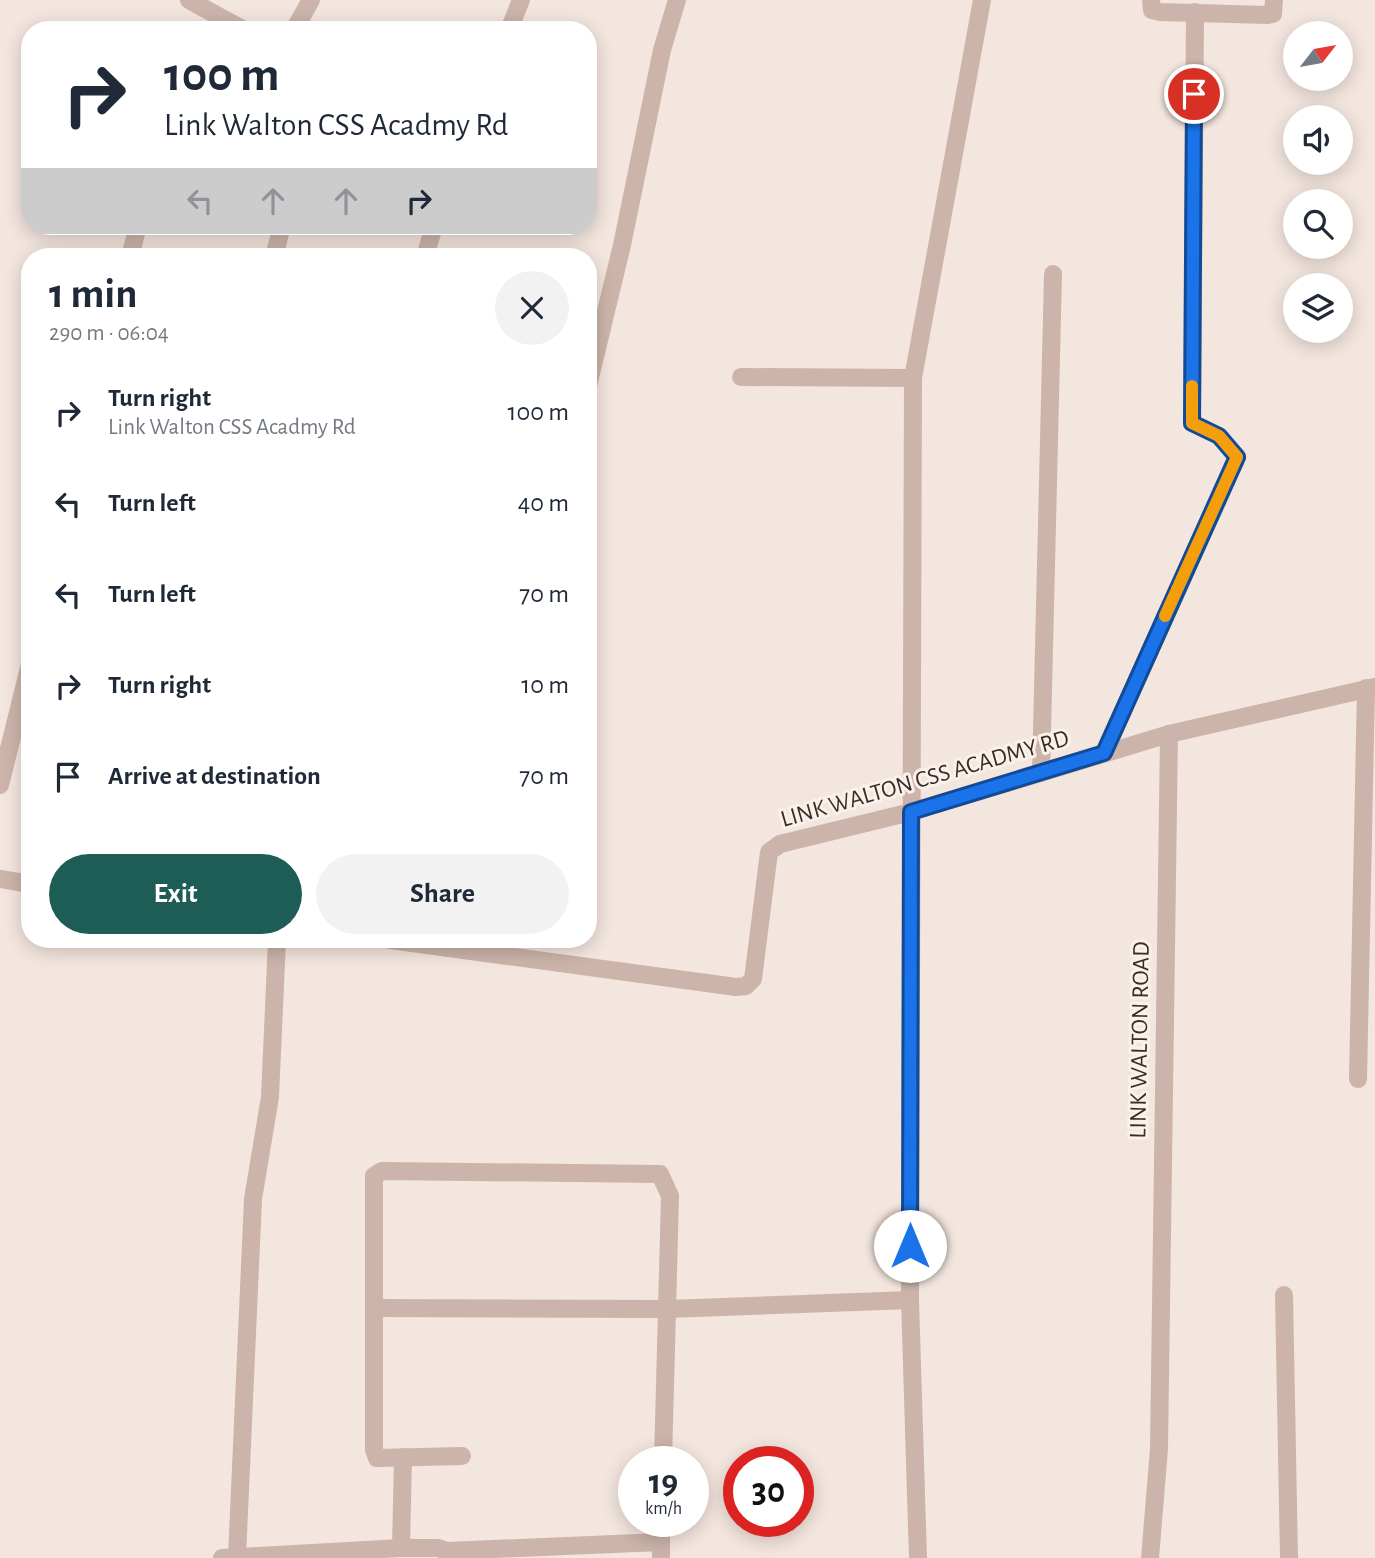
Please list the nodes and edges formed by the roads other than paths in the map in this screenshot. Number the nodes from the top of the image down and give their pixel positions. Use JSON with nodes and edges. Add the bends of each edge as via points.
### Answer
{"nodes":[{"id":1,"x":189,"y":0,"type":"edge"},
{"id":2,"x":311,"y":0,"type":"edge"},
{"id":3,"x":522,"y":0,"type":"edge"},
{"id":4,"x":677,"y":0,"type":"edge"},
{"id":5,"x":982,"y":0,"type":"edge"},
{"id":6,"x":1151,"y":0,"type":"edge"},
{"id":7,"x":1274,"y":0,"type":"edge"},
{"id":8,"x":1195,"y":12,"type":"junction"},
{"id":9,"x":228,"y":21,"type":"edge"},
{"id":10,"x":299,"y":21,"type":"edge"},
{"id":11,"x":513,"y":21,"type":"edge"},
{"id":12,"x":1053,"y":274,"type":"dead end"},
{"id":13,"x":597,"y":349,"type":"edge"},
{"id":14,"x":741,"y":377,"type":"dead end"},
{"id":15,"x":913,"y":378,"type":"junction"},
{"id":16,"x":1371,"y":687,"type":"edge"},
{"id":17,"x":21,"y":700,"type":"edge"},
{"id":18,"x":1169,"y":734,"type":"junction"},
{"id":19,"x":1104,"y":753,"type":"junction"},
{"id":20,"x":1041,"y":772,"type":"junction"},
{"id":21,"x":0,"y":785,"type":"edge"},
{"id":22,"x":911,"y":812,"type":"junction"},
{"id":23,"x":0,"y":879,"type":"edge"},
{"id":24,"x":21,"y":882,"type":"edge"},
{"id":25,"x":277,"y":948,"type":"edge"},
{"id":26,"x":488,"y":948,"type":"edge"},
{"id":27,"x":1358,"y":1079,"type":"dead end"},
{"id":28,"x":1284,"y":1295,"type":"dead end"},
{"id":29,"x":910,"y":1300,"type":"junction"},
{"id":30,"x":374,"y":1308,"type":"junction"},
{"id":31,"x":667,"y":1309,"type":"junction"},
{"id":32,"x":663,"y":1446,"type":"edge"},
{"id":33,"x":462,"y":1456,"type":"dead end"},
{"id":34,"x":403,"y":1457,"type":"junction"},
{"id":35,"x":401,"y":1548,"type":"junction"},
{"id":36,"x":661,"y":1550,"type":"edge"},
{"id":37,"x":449,"y":1555,"type":"edge"},
{"id":38,"x":229,"y":1558,"type":"edge"},
{"id":39,"x":918,"y":1558,"type":"edge"},
{"id":40,"x":1150,"y":1558,"type":"edge"},
{"id":41,"x":1289,"y":1558,"type":"edge"}],
"edges":[{"from":1,"to":9,"type":"street"},
{"from":2,"to":10,"type":"street"},
{"from":3,"to":11,"type":"street"},
{"from":4,"to":13,"type":"street"},
{"from":5,"to":15,"type":"street"},
{"from":6,"to":8,"type":"street","via":[[1152,10]]},
{"from":7,"to":8,"type":"street","via":[[1273,14]]},
{"from":8,"to":19,"type":"street","via":[[1192,423],[1219,436],[1237,457]]},
{"from":12,"to":20,"type":"street"},
{"from":14,"to":15,"type":"street"},
{"from":15,"to":22,"type":"street"},
{"from":16,"to":18,"type":"street"},
{"from":16,"to":27,"type":"street"},
{"from":17,"to":21,"type":"street"},
{"from":18,"to":19,"type":"street","name":"LINK WALTON CSS ACADMY RD"},
{"from":18,"to":40,"type":"street","name":"LINK WALTON ROAD","via":[[1159,1449]]},
{"from":19,"to":20,"type":"street","name":"LINK WALTON CSS ACADMY RD"},
{"from":20,"to":22,"type":"street","name":"LINK WALTON CSS ACADMY RD"},
{"from":22,"to":26,"type":"street","name":"LINK WALTON CSS ACADMY RD","via":[[780,844],[769,852],[753,979],[746,986]]},
{"from":22,"to":29,"type":"street"},
{"from":23,"to":24,"type":"street"},
{"from":25,"to":38,"type":"street","via":[[270,1097],[253,1199]]},
{"from":28,"to":41,"type":"street"},
{"from":29,"to":31,"type":"street"},
{"from":29,"to":39,"type":"street"},
{"from":30,"to":31,"type":"street"},
{"from":30,"to":31,"type":"street","via":[[374,1176],[396,1171],[660,1174],[670,1196]]},
{"from":30,"to":34,"type":"street","via":[[374,1450],[377,1458]]},
{"from":31,"to":32,"type":"street"},
{"from":33,"to":34,"type":"street"},
{"from":34,"to":35,"type":"street"},
{"from":35,"to":37,"type":"street","via":[[438,1548]]},
{"from":35,"to":38,"type":"street"},
{"from":36,"to":37,"type":"street"}]}
